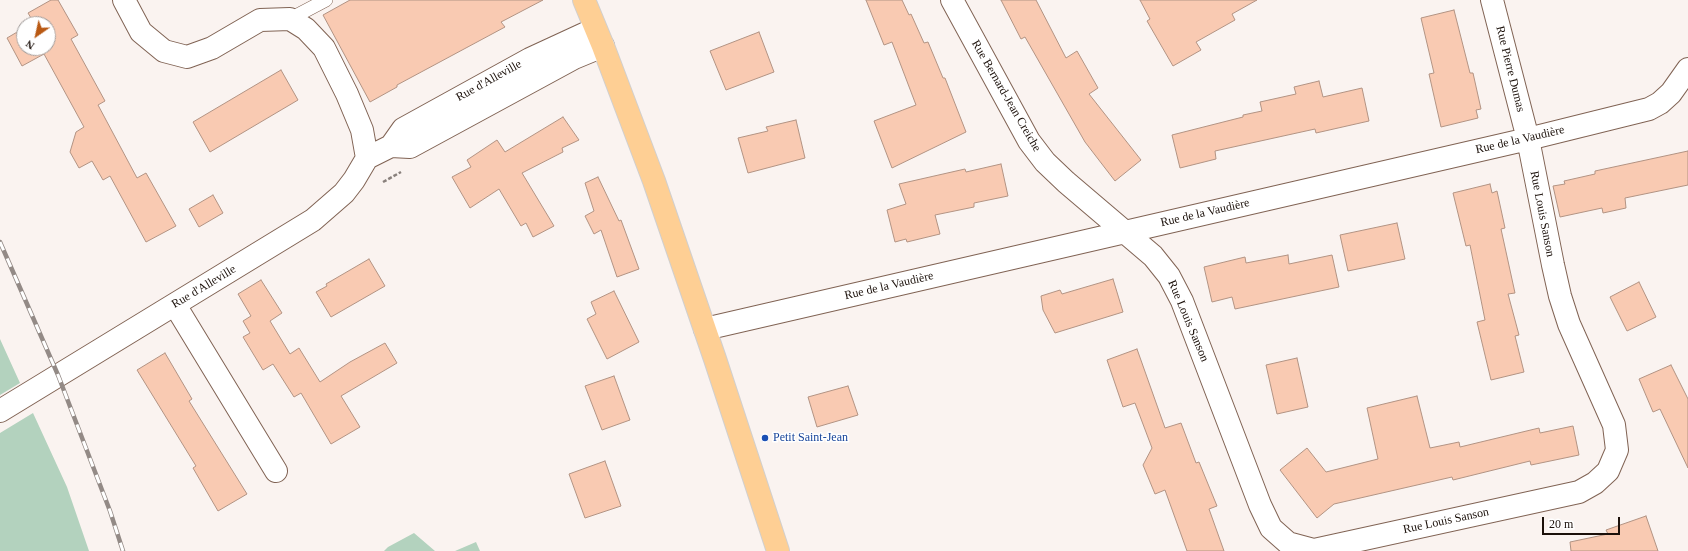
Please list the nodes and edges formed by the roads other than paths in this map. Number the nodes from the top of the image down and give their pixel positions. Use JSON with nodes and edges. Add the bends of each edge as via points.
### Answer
{"nodes":[{"id":1,"x":124,"y":0,"type":"edge"},
{"id":2,"x":326,"y":0,"type":"edge"},
{"id":3,"x":584,"y":0,"type":"edge"},
{"id":4,"x":952,"y":0,"type":"edge"},
{"id":5,"x":1492,"y":0,"type":"edge"},
{"id":6,"x":290,"y":19,"type":"junction"},
{"id":7,"x":599,"y":38,"type":"junction"},
{"id":8,"x":1688,"y":69,"type":"edge"},
{"id":9,"x":1528,"y":139,"type":"junction"},
{"id":10,"x":367,"y":158,"type":"junction"},
{"id":11,"x":1125,"y":231,"type":"junction"},
{"id":12,"x":175,"y":305,"type":"junction"},
{"id":13,"x":705,"y":329,"type":"junction"},
{"id":14,"x":0,"y":411,"type":"edge"},
{"id":15,"x":276,"y":471,"type":"dead end"},
{"id":16,"x":778,"y":551,"type":"edge"}],
"edges":[{"from":1,"to":6,"type":"street","via":[[141,32],[164,51],[187,57],[212,48],[260,20]]},
{"from":2,"to":6,"type":"lane"},
{"from":3,"to":7,"type":"main road"},
{"from":4,"to":11,"type":"street","name":"Rue Bernard-Jean Creiche","via":[[1030,141],[1045,162]]},
{"from":5,"to":9,"type":"street","name":"Rue Pierre Dumas"},
{"from":6,"to":10,"type":"street","via":[[306,28],[324,48],[362,130]]},
{"from":7,"to":10,"type":"street","name":"Rue d'Alleville","via":[[530,59],[403,129],[391,146]]},
{"from":7,"to":13,"type":"main road","via":[[654,181]]},
{"from":8,"to":9,"type":"street","name":"Rue de la Vaudière","via":[[1671,93],[1660,103],[1649,108]]},
{"from":9,"to":11,"type":"street","name":"Rue de la Vaudière"},
{"from":9,"to":11,"type":"street","name":"Rue Louis Sanson","via":[[1560,296],[1569,324],[1614,425],[1617,450],[1608,471],[1595,483],[1579,492],[1314,550],[1288,543],[1271,528],[1260,505],[1182,301],[1169,276],[1153,256]]},
{"from":10,"to":12,"type":"street","name":"Rue d'Alleville","via":[[344,193],[313,220]]},
{"from":11,"to":13,"type":"street","name":"Rue de la Vaudière"},
{"from":12,"to":14,"type":"street","name":"Rue d'Alleville"},
{"from":12,"to":15,"type":"street"},
{"from":13,"to":16,"type":"main road"}]}
